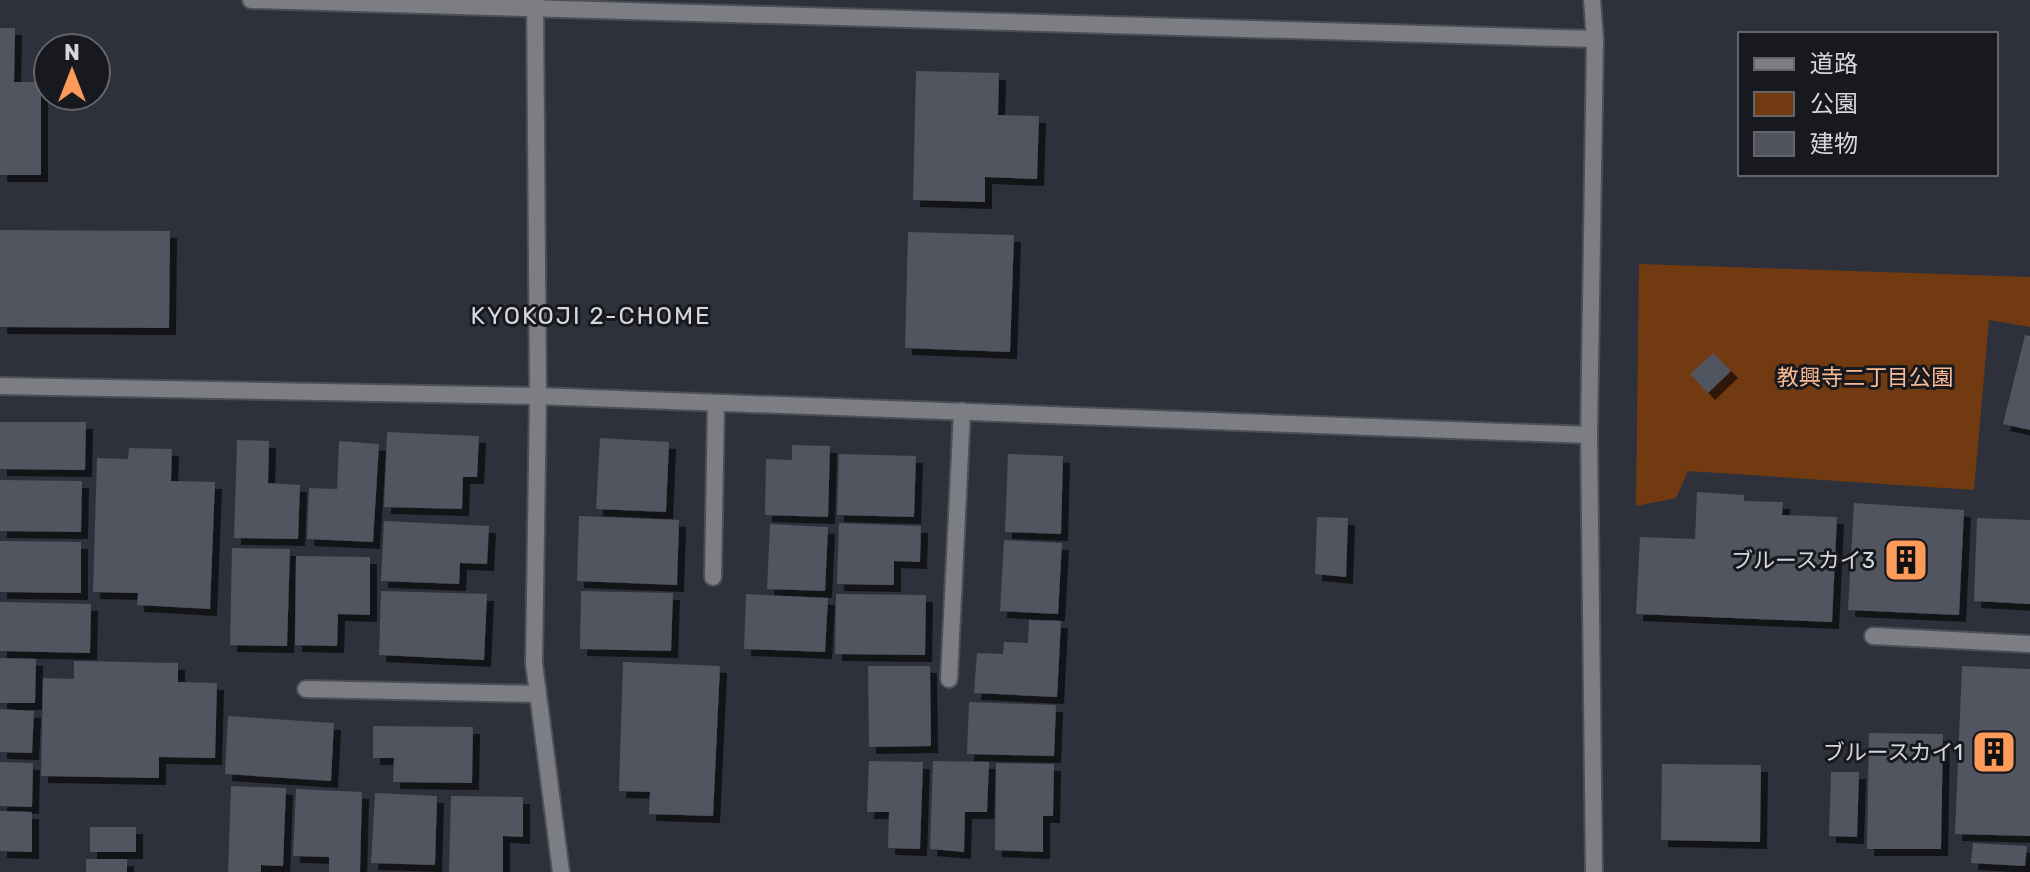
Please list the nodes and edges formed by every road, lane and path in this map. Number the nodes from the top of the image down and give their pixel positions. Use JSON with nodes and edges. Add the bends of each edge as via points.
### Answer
{"nodes":[{"id":1,"x":251,"y":0,"type":"edge"},
{"id":2,"x":1592,"y":0,"type":"edge"},
{"id":3,"x":534,"y":4,"type":"edge"},
{"id":4,"x":1595,"y":39,"type":"junction"},
{"id":5,"x":0,"y":386,"type":"edge"},
{"id":6,"x":538,"y":396,"type":"junction"},
{"id":7,"x":716,"y":403,"type":"junction"},
{"id":8,"x":962,"y":411,"type":"junction"},
{"id":9,"x":1589,"y":435,"type":"junction"},
{"id":10,"x":713,"y":577,"type":"dead end"},
{"id":11,"x":1873,"y":636,"type":"dead end"},
{"id":12,"x":2030,"y":644,"type":"edge"},
{"id":13,"x":949,"y":679,"type":"dead end"},
{"id":14,"x":306,"y":689,"type":"dead end"},
{"id":15,"x":538,"y":694,"type":"junction"},
{"id":16,"x":561,"y":872,"type":"edge"},
{"id":17,"x":1594,"y":872,"type":"edge"}],
"edges":[{"from":1,"to":3,"type":"street"},
{"from":2,"to":4,"type":"street"},
{"from":3,"to":4,"type":"street"},
{"from":3,"to":6,"type":"street"},
{"from":4,"to":9,"type":"street"},
{"from":5,"to":6,"type":"street"},
{"from":6,"to":7,"type":"street"},
{"from":6,"to":15,"type":"street"},
{"from":7,"to":8,"type":"street"},
{"from":7,"to":10,"type":"street"},
{"from":8,"to":9,"type":"street"},
{"from":8,"to":13,"type":"street"},
{"from":9,"to":17,"type":"street"},
{"from":11,"to":12,"type":"street"},
{"from":14,"to":15,"type":"street"},
{"from":15,"to":16,"type":"street"}]}
